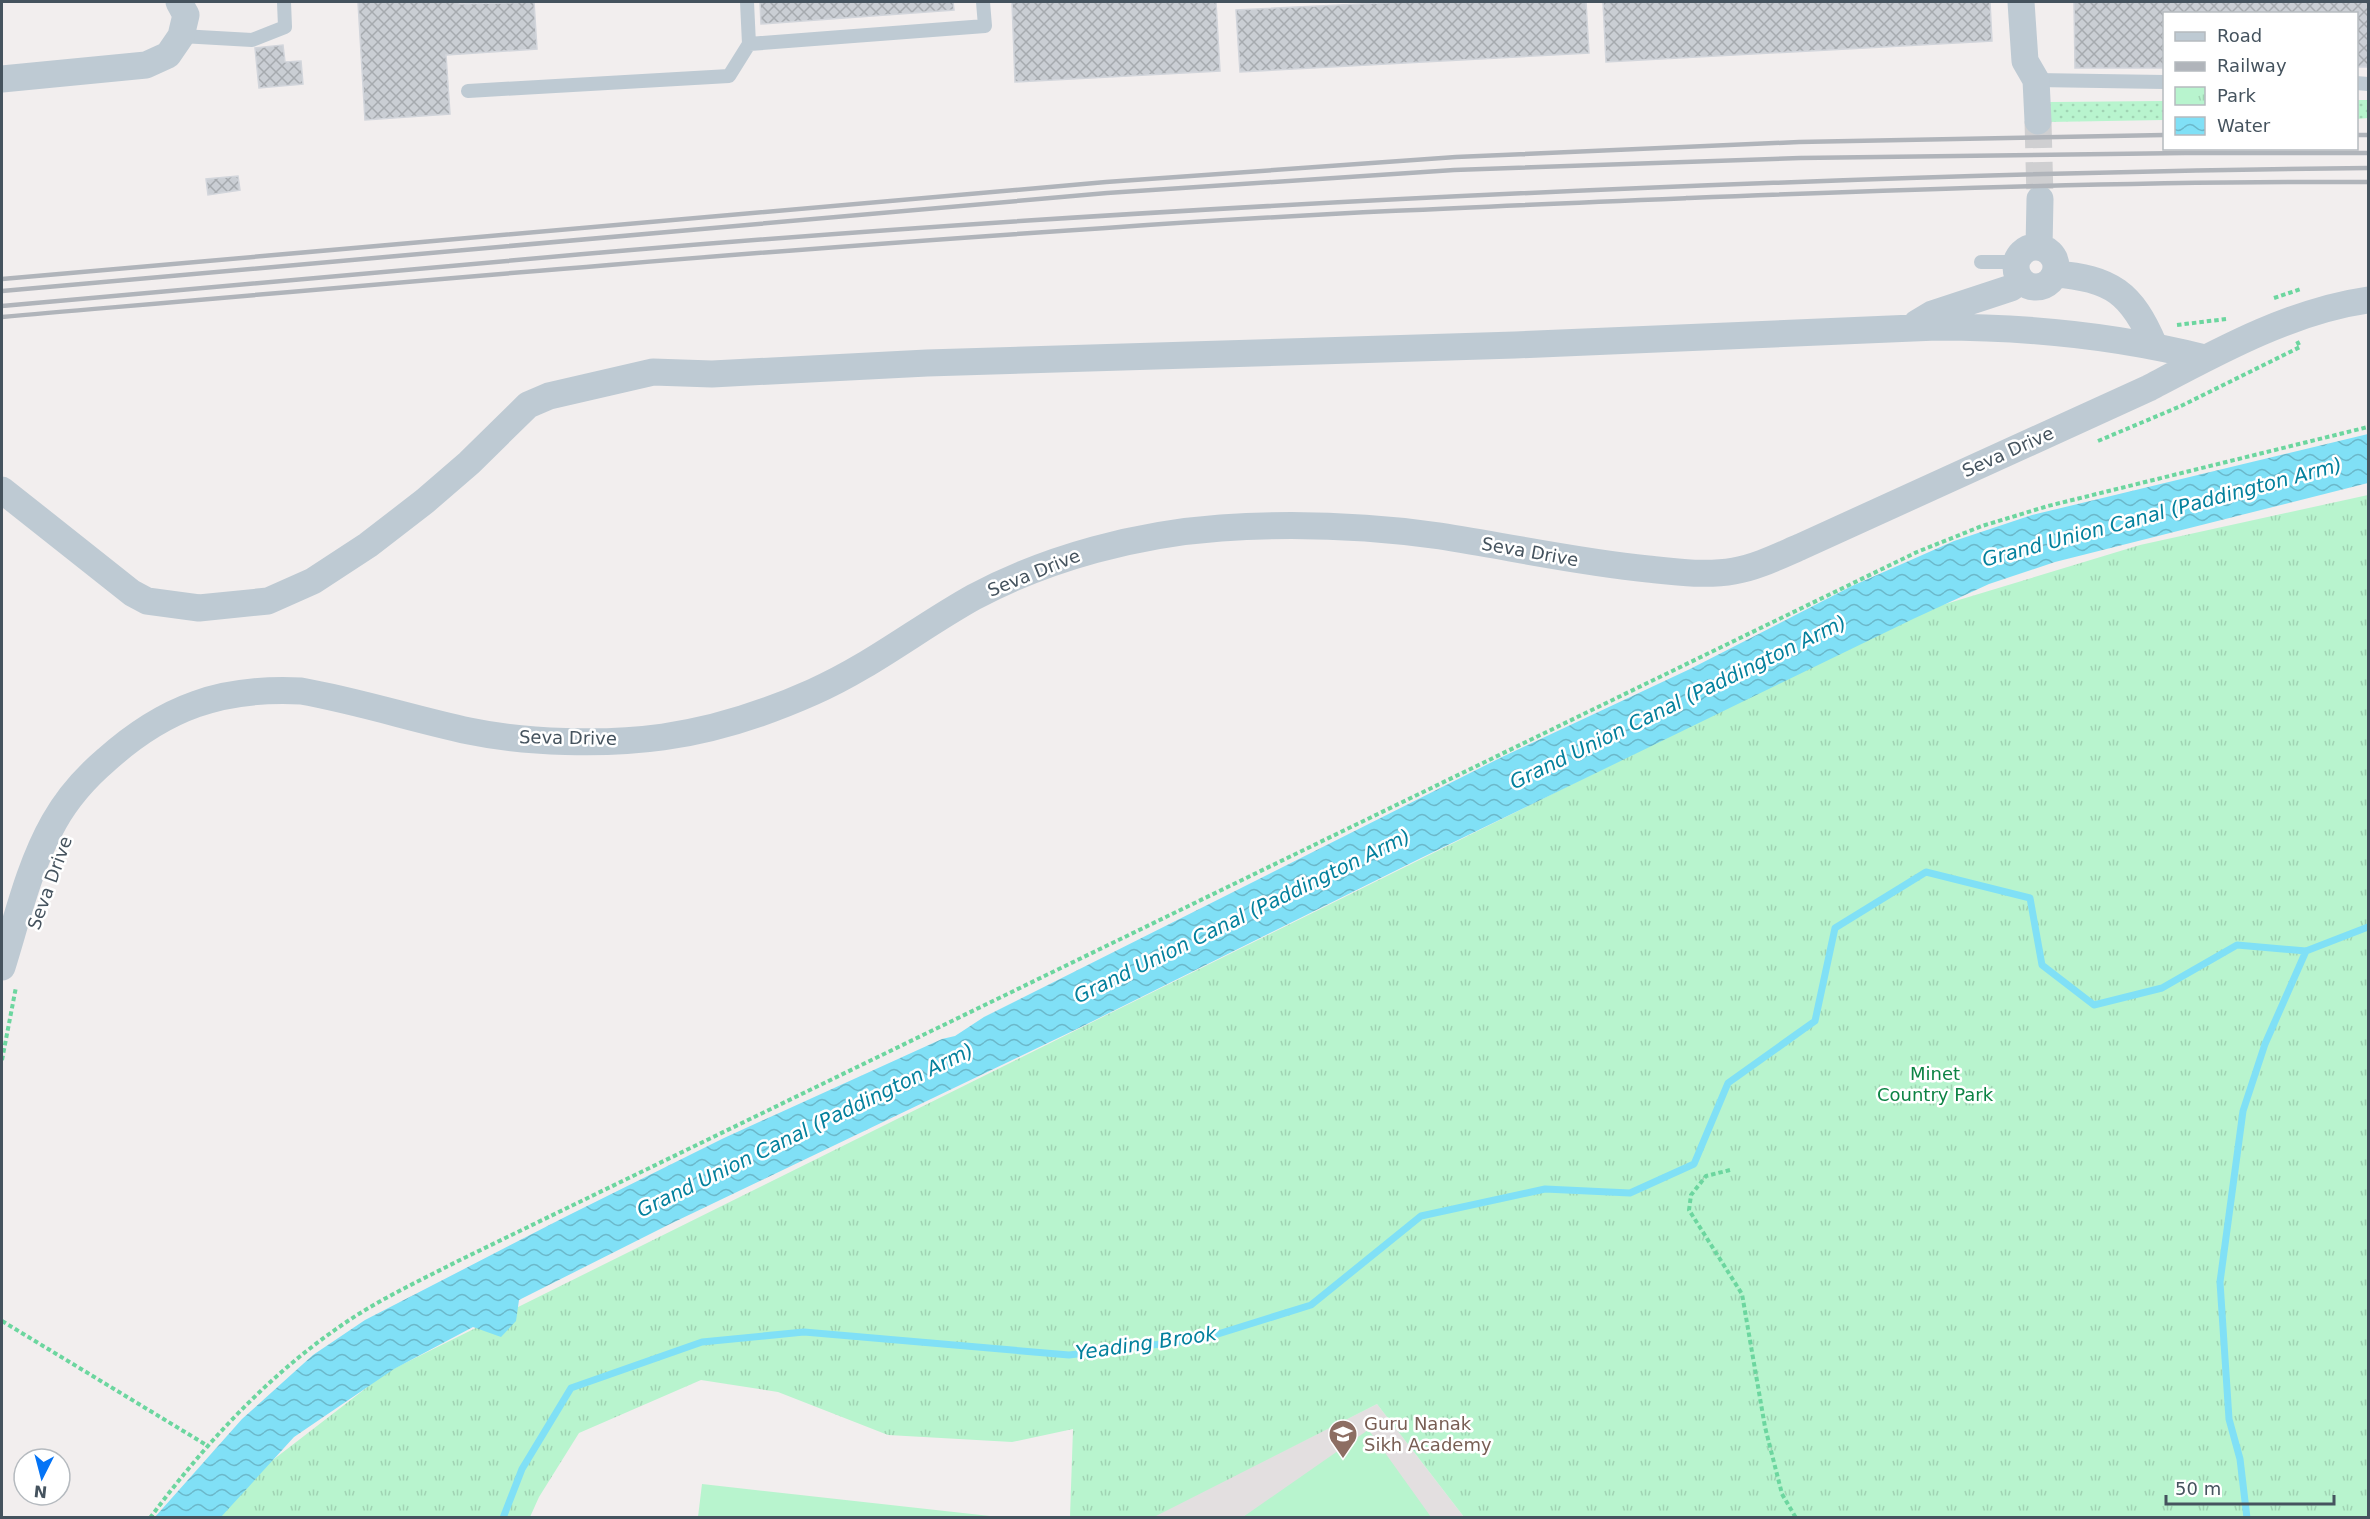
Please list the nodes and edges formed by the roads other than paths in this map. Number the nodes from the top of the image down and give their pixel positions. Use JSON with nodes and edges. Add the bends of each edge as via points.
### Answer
{"nodes":[{"id":1,"x":179,"y":2,"type":"edge"},
{"id":2,"x":284,"y":2,"type":"edge"},
{"id":3,"x":747,"y":2,"type":"edge"},
{"id":4,"x":983,"y":2,"type":"edge"},
{"id":5,"x":2020,"y":2,"type":"edge"},
{"id":6,"x":182,"y":36,"type":"junction"},
{"id":7,"x":749,"y":44,"type":"junction"},
{"id":8,"x":2,"y":79,"type":"edge"},
{"id":9,"x":2036,"y":80,"type":"junction"},
{"id":10,"x":2163,"y":81,"type":"edge"},
{"id":11,"x":468,"y":91,"type":"dead end"},
{"id":12,"x":2038,"y":121,"type":"tunnel mouth"},
{"id":13,"x":2040,"y":199,"type":"tunnel mouth"},
{"id":14,"x":2039,"y":247,"type":"junction"},
{"id":15,"x":1982,"y":262,"type":"dead end"},
{"id":16,"x":2019,"y":271,"type":"junction"},
{"id":17,"x":2055,"y":273,"type":"junction"},
{"id":18,"x":2368,"y":300,"type":"edge"},
{"id":19,"x":1906,"y":329,"type":"junction"},
{"id":20,"x":2154,"y":345,"type":"junction"},
{"id":21,"x":2205,"y":358,"type":"junction"},
{"id":22,"x":2,"y":490,"type":"edge"},
{"id":23,"x":9,"y":975,"type":"edge"}],
"edges":[{"from":1,"to":6,"type":"street","via":[[186,15]]},
{"from":2,"to":6,"type":"lane","via":[[285,27],[252,40]]},
{"from":3,"to":7,"type":"lane"},
{"from":4,"to":7,"type":"lane","via":[[985,26]]},
{"from":5,"to":9,"type":"street","via":[[2025,61]]},
{"from":6,"to":8,"type":"street","via":[[168,55],[146,64]]},
{"from":7,"to":11,"type":"lane","via":[[729,76]]},
{"from":9,"to":10,"type":"lane"},
{"from":9,"to":12,"type":"street"},
{"from":13,"to":14,"type":"street"},
{"from":14,"to":16,"type":"street","via":[[2019,256]]},
{"from":14,"to":17,"type":"street","via":[[2051,254],[2057,267]]},
{"from":15,"to":16,"type":"lane"},
{"from":16,"to":17,"type":"street","via":[[2034,287],[2047,284]]},
{"from":16,"to":19,"type":"street","via":[[2002,291],[1932,314]]},
{"from":17,"to":20,"type":"street","via":[[2100,281],[2119,292],[2146,325]]},
{"from":18,"to":21,"type":"street","name":"Seva Drive","via":[[2315,311]]},
{"from":19,"to":20,"type":"street","via":[[1992,327]]},
{"from":19,"to":22,"type":"street","via":[[712,374],[653,372],[549,396],[528,405],[443,486],[368,545],[313,581],[268,601],[235,606],[199,608],[147,601]]},
{"from":20,"to":21,"type":"street"},
{"from":21,"to":23,"type":"street","name":"Seva Drive","via":[[2149,388],[1791,551],[1731,572],[1626,567],[1376,529],[1223,528],[1128,541],[1066,558],[976,596],[814,692],[726,723],[663,737],[604,741],[515,738],[301,691],[235,693],[203,700],[165,716],[122,746],[83,780],[66,801],[37,857]]}]}
